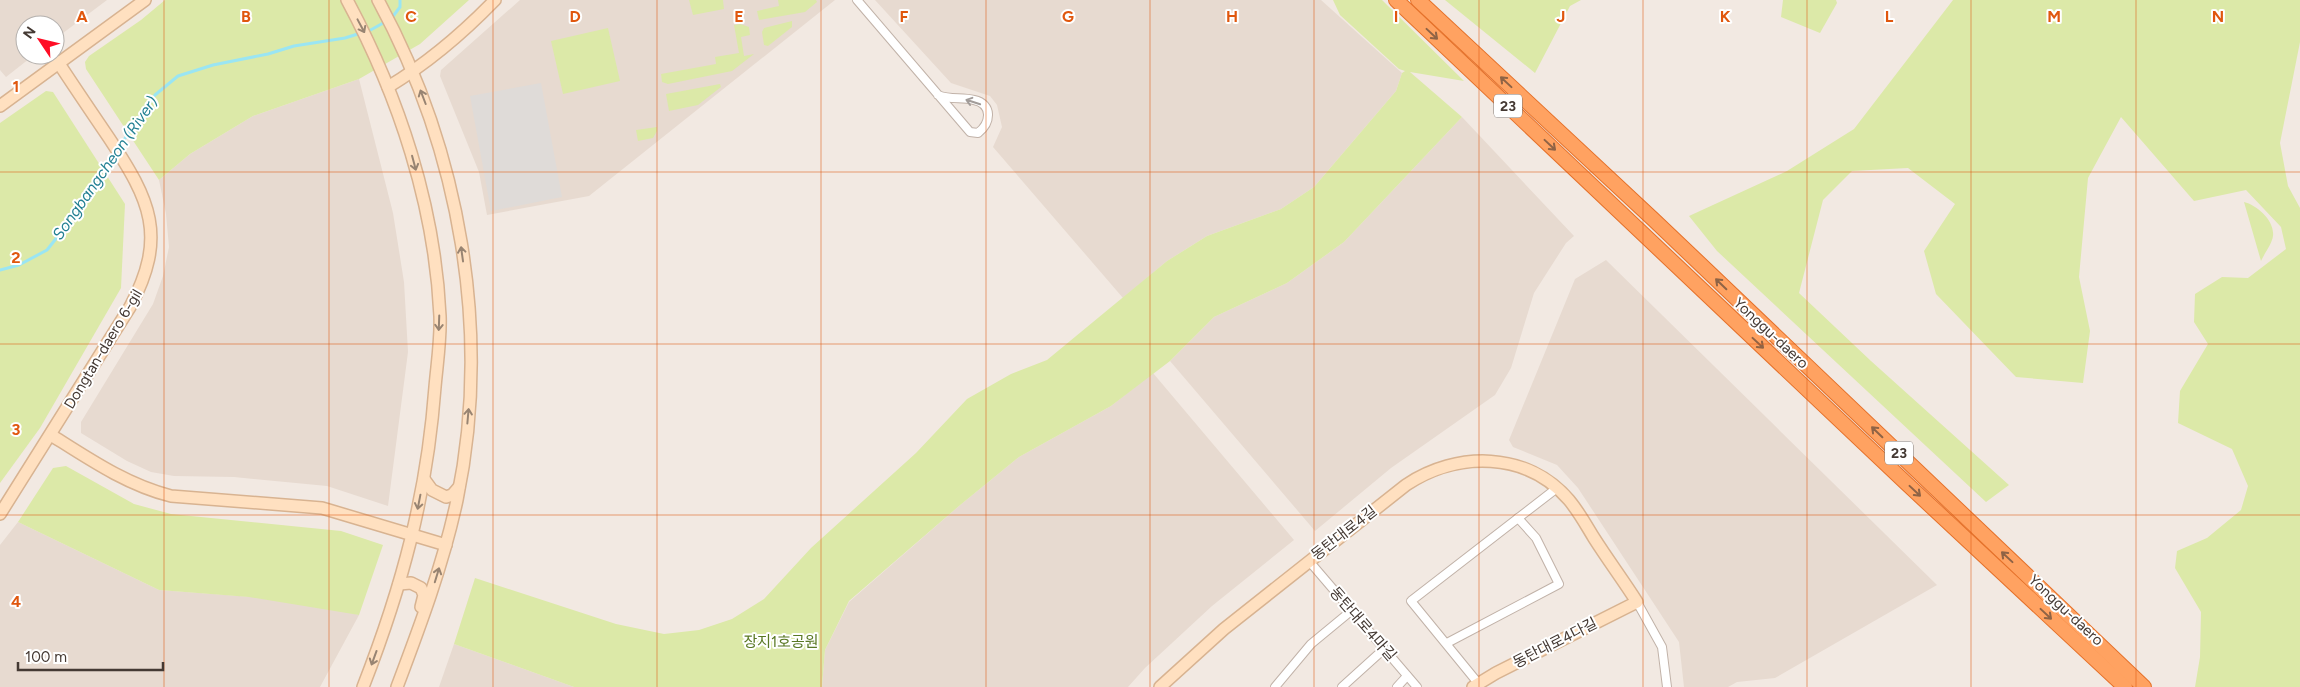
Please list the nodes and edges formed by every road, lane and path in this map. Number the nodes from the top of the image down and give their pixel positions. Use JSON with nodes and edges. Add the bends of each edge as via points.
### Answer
{"nodes":[{"id":1,"x":145,"y":0,"type":"edge"},
{"id":2,"x":347,"y":0,"type":"edge"},
{"id":3,"x":378,"y":0,"type":"edge"},
{"id":4,"x":495,"y":0,"type":"edge"},
{"id":5,"x":856,"y":0,"type":"edge"},
{"id":6,"x":1396,"y":0,"type":"edge"},
{"id":7,"x":1418,"y":0,"type":"edge"},
{"id":8,"x":65,"y":57,"type":"edge"},
{"id":9,"x":54,"y":65,"type":"edge"},
{"id":10,"x":60,"y":65,"type":"edge"},
{"id":11,"x":413,"y":72,"type":"junction"},
{"id":12,"x":388,"y":87,"type":"junction"},
{"id":13,"x":938,"y":95,"type":"junction"},
{"id":14,"x":0,"y":106,"type":"edge"},
{"id":15,"x":51,"y":435,"type":"junction"},
{"id":16,"x":424,"y":479,"type":"junction"},
{"id":17,"x":459,"y":488,"type":"junction"},
{"id":18,"x":1557,"y":488,"type":"junction"},
{"id":19,"x":0,"y":514,"type":"edge"},
{"id":20,"x":1518,"y":518,"type":"junction"},
{"id":21,"x":412,"y":536,"type":"junction"},
{"id":22,"x":446,"y":545,"type":"junction"},
{"id":23,"x":1309,"y":561,"type":"junction"},
{"id":24,"x":400,"y":584,"type":"junction"},
{"id":25,"x":1637,"y":602,"type":"junction"},
{"id":26,"x":1351,"y":611,"type":"junction"},
{"id":27,"x":415,"y":638,"type":"junction"},
{"id":28,"x":1447,"y":643,"type":"junction"},
{"id":29,"x":1384,"y":649,"type":"junction"},
{"id":30,"x":1408,"y":676,"type":"junction"},
{"id":31,"x":1476,"y":685,"type":"edge"},
{"id":32,"x":363,"y":687,"type":"edge"},
{"id":33,"x":397,"y":687,"type":"edge"},
{"id":34,"x":1160,"y":687,"type":"edge"},
{"id":35,"x":1275,"y":687,"type":"edge"},
{"id":36,"x":1342,"y":687,"type":"edge"},
{"id":37,"x":1398,"y":687,"type":"edge"},
{"id":38,"x":1417,"y":687,"type":"edge"},
{"id":39,"x":1667,"y":687,"type":"edge"},
{"id":40,"x":2125,"y":687,"type":"edge"},
{"id":41,"x":2146,"y":687,"type":"edge"}],
"edges":[{"from":1,"to":8,"type":"street"},
{"from":2,"to":12,"type":"street","one_way":true,"via":[[375,52]]},
{"from":3,"to":11,"type":"street"},
{"from":4,"to":11,"type":"street"},
{"from":5,"to":13,"type":"street"},
{"from":6,"to":40,"type":"highway","name":"Yonggu-daero","number":"23","one_way":true},
{"from":41,"to":7,"type":"highway","name":"Yonggu-daero","number":"23","one_way":true},
{"from":9,"to":14,"type":"street"},
{"from":10,"to":15,"type":"street","name":"Dongtan-daero 6-gil","via":[[143,194],[148,209],[150,239],[141,287]]},
{"from":11,"to":12,"type":"street"},
{"from":17,"to":11,"type":"street","one_way":true,"via":[[470,374],[464,265],[446,170]]},
{"from":12,"to":16,"type":"street","one_way":true,"via":[[411,151],[436,266],[440,318],[438,359]]},
{"from":13,"to":13,"type":"street","one_way":true,"via":[[970,132],[978,133],[988,123],[989,112],[976,100],[948,99]]},
{"from":15,"to":19,"type":"street","name":"Dongtan-daero 6-gil"},
{"from":15,"to":21,"type":"street","via":[[131,483],[149,490],[171,496],[322,508]]},
{"from":16,"to":17,"type":"street","via":[[439,495],[446,497]]},
{"from":16,"to":21,"type":"street","one_way":true},
{"from":17,"to":22,"type":"street"},
{"from":18,"to":20,"type":"street"},
{"from":18,"to":23,"type":"street","name":"동탄대로4길","via":[[1532,472],[1506,462],[1464,461],[1440,467],[1406,485]]},
{"from":18,"to":25,"type":"street","name":"동탄대로4길","via":[[1581,515]]},
{"from":20,"to":28,"type":"street","via":[[1411,601]]},
{"from":20,"to":28,"type":"street","via":[[1536,538],[1559,584]]},
{"from":21,"to":22,"type":"street"},
{"from":21,"to":24,"type":"street"},
{"from":27,"to":22,"type":"street","one_way":true},
{"from":23,"to":26,"type":"street","name":"동탄대로4마길"},
{"from":23,"to":34,"type":"street","name":"동탄대로4길","via":[[1224,629]]},
{"from":24,"to":27,"type":"street","via":[[417,585],[424,595]]},
{"from":24,"to":32,"type":"street","one_way":true},
{"from":25,"to":31,"type":"street","name":"동탄대로4다길"},
{"from":25,"to":39,"type":"street","via":[[1662,647]]},
{"from":26,"to":29,"type":"street","name":"동탄대로4마길"},
{"from":26,"to":35,"type":"street","via":[[1311,644]]},
{"from":27,"to":33,"type":"street"},
{"from":28,"to":31,"type":"street"},
{"from":29,"to":30,"type":"street","name":"동탄대로4마길"},
{"from":29,"to":36,"type":"street"},
{"from":30,"to":37,"type":"street"},
{"from":30,"to":38,"type":"street","name":"동탄대로4마길"}]}
